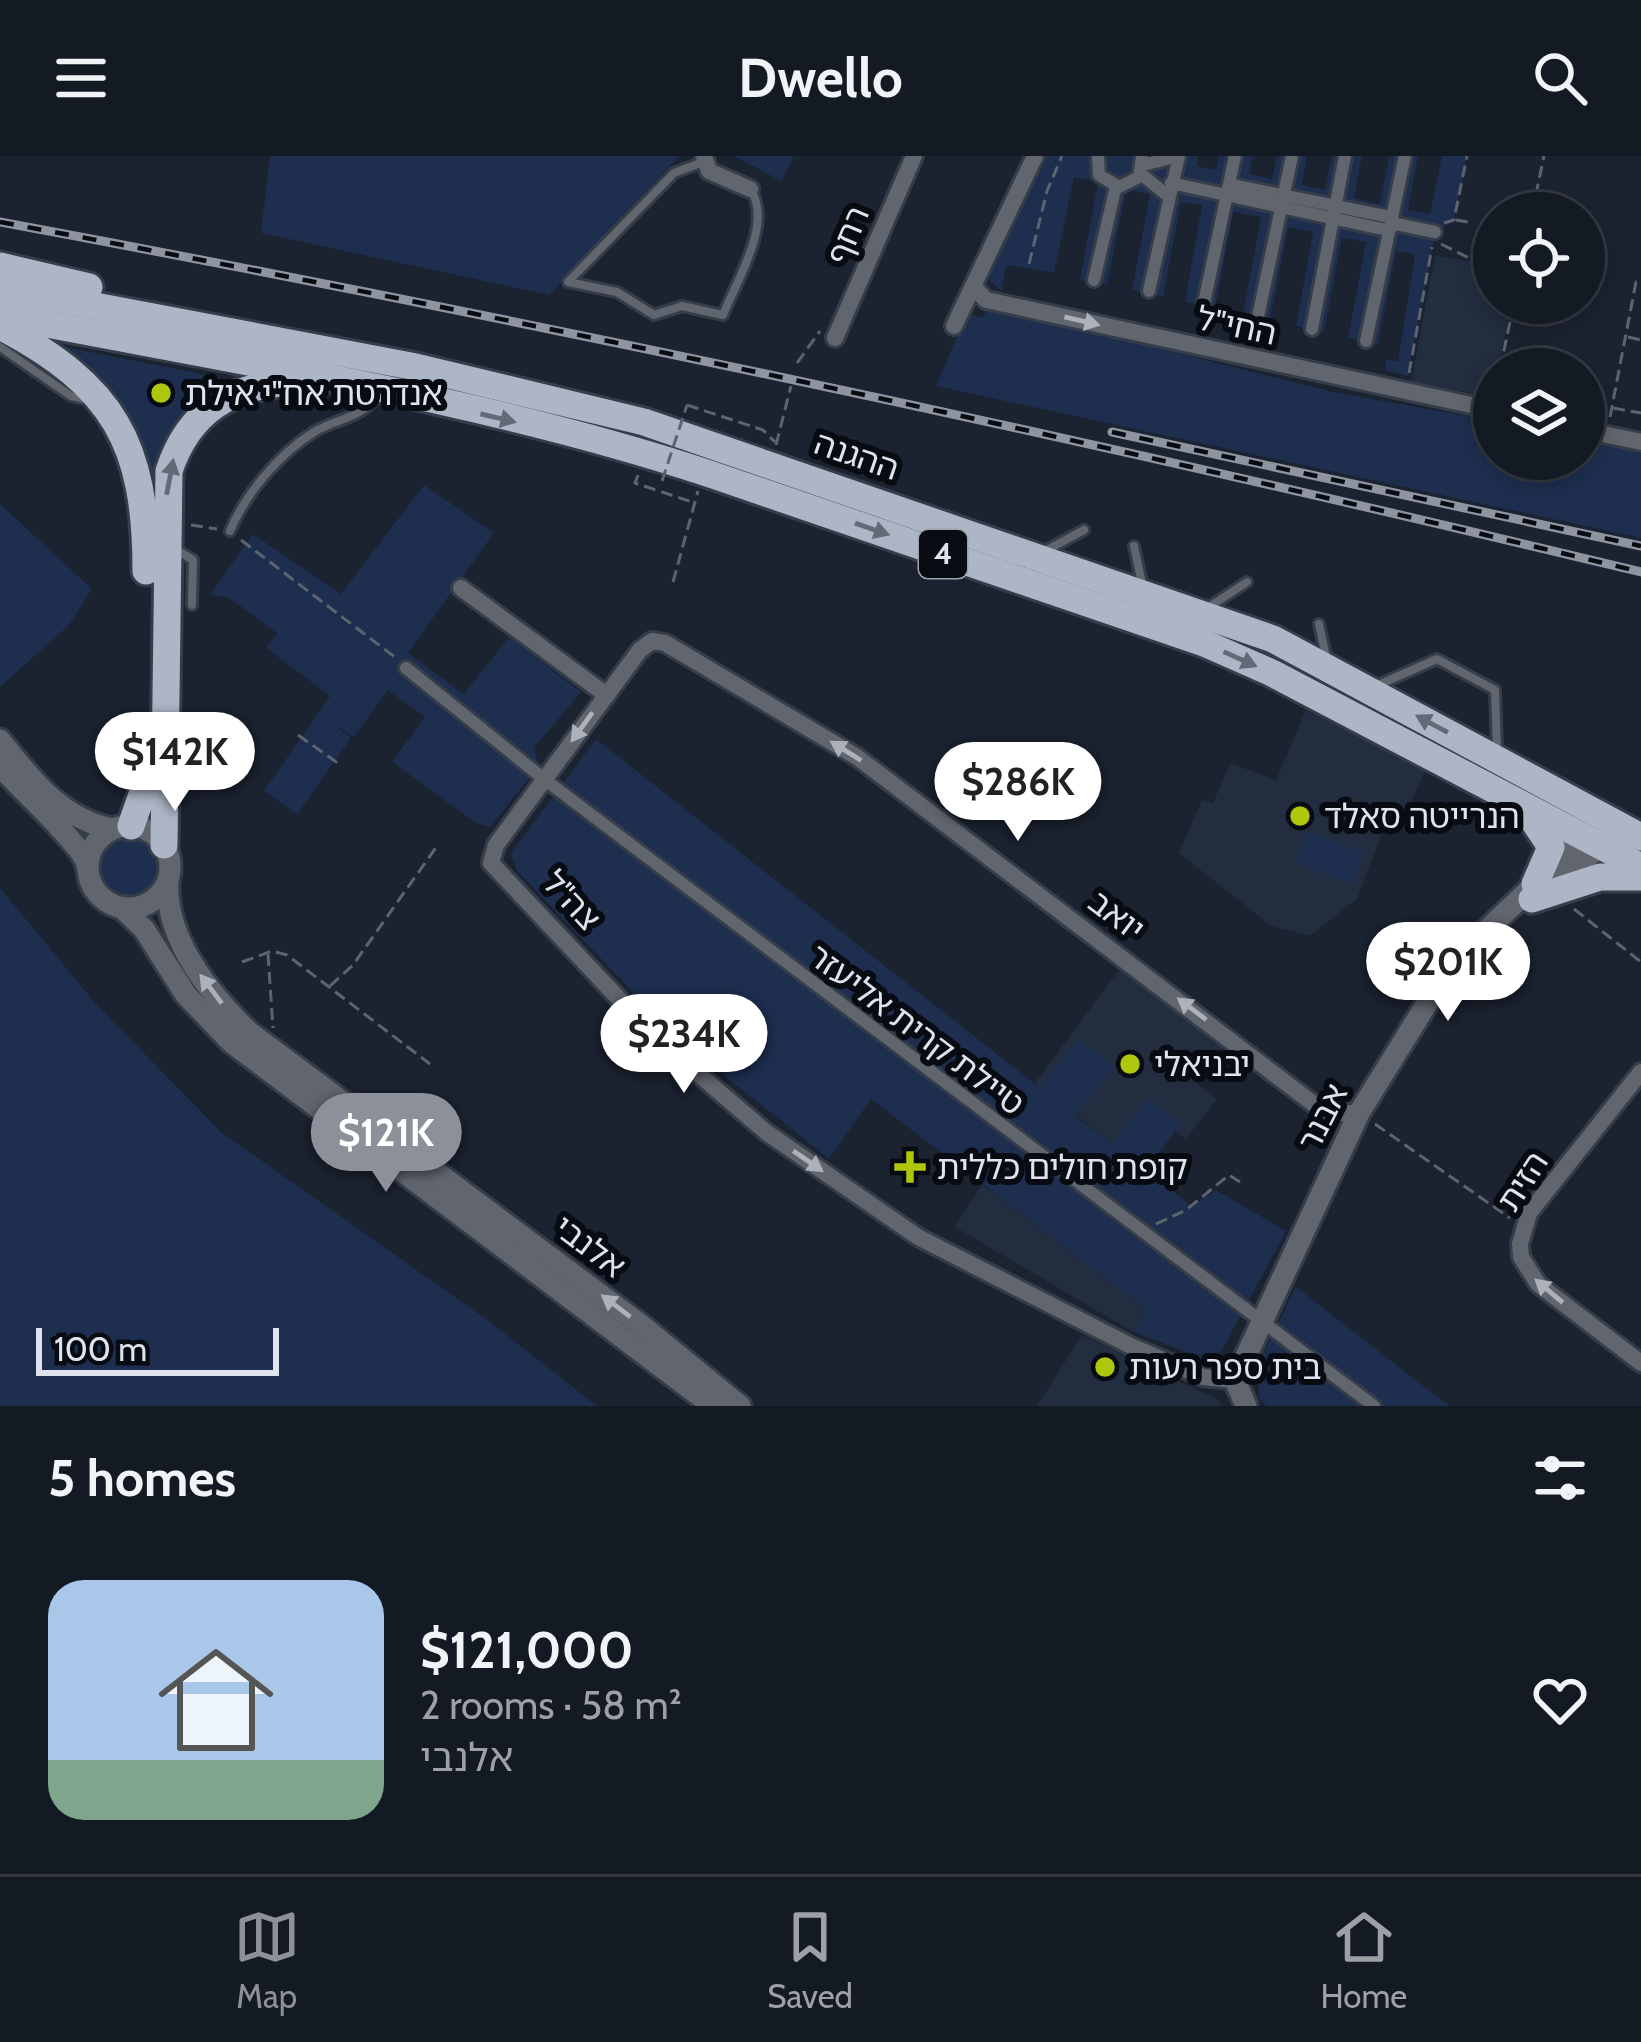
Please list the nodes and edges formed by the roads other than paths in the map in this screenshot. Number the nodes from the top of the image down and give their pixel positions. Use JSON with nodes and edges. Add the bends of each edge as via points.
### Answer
{"nodes":[{"id":1,"x":914,"y":156,"type":"edge"},
{"id":2,"x":1035,"y":156,"type":"edge"},
{"id":3,"x":1082,"y":156,"type":"edge"},
{"id":4,"x":1179,"y":156,"type":"edge"},
{"id":5,"x":1235,"y":156,"type":"edge"},
{"id":6,"x":1292,"y":156,"type":"edge"},
{"id":7,"x":1346,"y":156,"type":"edge"},
{"id":8,"x":1405,"y":156,"type":"edge"},
{"id":9,"x":1097,"y":158,"type":"edge"},
{"id":10,"x":704,"y":159,"type":"edge"},
{"id":11,"x":1142,"y":165,"type":"edge"},
{"id":12,"x":1116,"y":186,"type":"junction"},
{"id":13,"x":1226,"y":188,"type":"junction"},
{"id":14,"x":750,"y":189,"type":"joint"},
{"id":15,"x":1170,"y":190,"type":"junction"},
{"id":16,"x":1279,"y":206,"type":"junction"},
{"id":17,"x":1334,"y":212,"type":"junction"},
{"id":18,"x":1391,"y":224,"type":"junction"},
{"id":19,"x":1435,"y":232,"type":"road end"},
{"id":20,"x":0,"y":266,"type":"edge"},
{"id":21,"x":1094,"y":280,"type":"dead end"},
{"id":22,"x":973,"y":286,"type":"junction"},
{"id":23,"x":0,"y":288,"type":"edge"},
{"id":24,"x":1149,"y":291,"type":"dead end"},
{"id":25,"x":1204,"y":303,"type":"dead end"},
{"id":26,"x":0,"y":315,"type":"edge"},
{"id":27,"x":1258,"y":317,"type":"dead end"},
{"id":28,"x":0,"y":326,"type":"edge"},
{"id":29,"x":955,"y":326,"type":"dead end"},
{"id":30,"x":1312,"y":329,"type":"dead end"},
{"id":31,"x":835,"y":338,"type":"road end"},
{"id":32,"x":1366,"y":341,"type":"dead end"},
{"id":33,"x":0,"y":347,"type":"edge"},
{"id":34,"x":416,"y":367,"type":"junction"},
{"id":35,"x":344,"y":382,"type":"junction"},
{"id":36,"x":379,"y":391,"type":"junction"},
{"id":37,"x":99,"y":396,"type":"junction"},
{"id":38,"x":1473,"y":406,"type":"edge"},
{"id":39,"x":1605,"y":435,"type":"edge"},
{"id":40,"x":1641,"y":442,"type":"edge"},
{"id":41,"x":1084,"y":530,"type":"dead end"},
{"id":42,"x":230,"y":531,"type":"road end"},
{"id":43,"x":169,"y":534,"type":"junction"},
{"id":44,"x":1133,"y":546,"type":"dead end"},
{"id":45,"x":1039,"y":554,"type":"junction"},
{"id":46,"x":1247,"y":582,"type":"dead end"},
{"id":47,"x":461,"y":588,"type":"dead end"},
{"id":48,"x":1143,"y":590,"type":"junction"},
{"id":49,"x":192,"y":605,"type":"dead end"},
{"id":50,"x":1202,"y":610,"type":"junction"},
{"id":51,"x":1319,"y":623,"type":"dead end"},
{"id":52,"x":657,"y":641,"type":"joint"},
{"id":53,"x":406,"y":668,"type":"dead end"},
{"id":54,"x":1331,"y":670,"type":"junction"},
{"id":55,"x":1364,"y":687,"type":"junction"},
{"id":56,"x":605,"y":694,"type":"junction"},
{"id":57,"x":0,"y":740,"type":"edge"},
{"id":58,"x":1504,"y":763,"type":"junction"},
{"id":59,"x":0,"y":766,"type":"edge"},
{"id":60,"x":544,"y":779,"type":"junction"},
{"id":61,"x":1516,"y":799,"type":"junction"},
{"id":62,"x":122,"y":828,"type":"junction"},
{"id":63,"x":1598,"y":833,"type":"junction"},
{"id":64,"x":1641,"y":837,"type":"edge"},
{"id":65,"x":164,"y":845,"type":"junction"},
{"id":66,"x":87,"y":866,"type":"junction"},
{"id":67,"x":1641,"y":867,"type":"edge"},
{"id":68,"x":1641,"y":877,"type":"edge"},
{"id":69,"x":168,"y":882,"type":"junction"},
{"id":70,"x":1534,"y":898,"type":"junction"},
{"id":71,"x":123,"y":909,"type":"junction"},
{"id":72,"x":1641,"y":1072,"type":"edge"},
{"id":73,"x":1359,"y":1113,"type":"junction"},
{"id":74,"x":1258,"y":1324,"type":"junction"},
{"id":75,"x":1641,"y":1363,"type":"edge"},
{"id":76,"x":1235,"y":1380,"type":"junction"},
{"id":77,"x":713,"y":1406,"type":"edge"},
{"id":78,"x":740,"y":1406,"type":"edge"},
{"id":79,"x":1246,"y":1406,"type":"edge"},
{"id":80,"x":1373,"y":1406,"type":"edge"}],
"edges":[{"from":1,"to":31,"type":"street","name":"רחף"},
{"from":2,"to":22,"type":"street"},
{"from":3,"to":9,"type":"street"},
{"from":4,"to":11,"type":"street"},
{"from":4,"to":15,"type":"street"},
{"from":5,"to":13,"type":"street"},
{"from":6,"to":16,"type":"street"},
{"from":7,"to":17,"type":"street"},
{"from":8,"to":18,"type":"street"},
{"from":9,"to":12,"type":"street","via":[[1100,175]]},
{"from":10,"to":14,"type":"street","via":[[709,171]]},
{"from":10,"to":14,"type":"lane","via":[[674,173],[568,282],[617,292],[654,315],[682,306],[723,315],[758,225]]},
{"from":11,"to":12,"type":"street","via":[[1127,186]]},
{"from":11,"to":15,"type":"street"},
{"from":12,"to":21,"type":"street"},
{"from":13,"to":15,"type":"street"},
{"from":13,"to":16,"type":"street"},
{"from":13,"to":25,"type":"street"},
{"from":15,"to":24,"type":"street"},
{"from":16,"to":17,"type":"street"},
{"from":16,"to":27,"type":"street"},
{"from":17,"to":18,"type":"street"},
{"from":17,"to":30,"type":"street"},
{"from":18,"to":19,"type":"street"},
{"from":18,"to":32,"type":"street"},
{"from":20,"to":34,"type":"highway"},
{"from":22,"to":29,"type":"street"},
{"from":22,"to":38,"type":"street","name":"החי\"ל","one_way":true,"via":[[986,300]]},
{"from":23,"to":34,"type":"highway","name":"ההגנה","number":"4"},
{"from":26,"to":35,"type":"highway","name":"ההגנה","number":"4"},
{"from":28,"to":37,"type":"highway"},
{"from":33,"to":37,"type":"lane","via":[[71,396]]},
{"from":34,"to":45,"type":"highway","name":"ההגנה","number":"4","via":[[644,422]]},
{"from":35,"to":36,"type":"highway","name":"ההגנה","number":"4"},
{"from":43,"to":35,"type":"highway","one_way":true,"via":[[169,471],[204,412],[250,386]]},
{"from":36,"to":42,"type":"lane","via":[[366,411],[290,448]]},
{"from":36,"to":61,"type":"highway","name":"ההגנה","number":"4","one_way":true,"via":[[640,451],[1204,643]]},
{"from":37,"to":62,"type":"highway","via":[[128,437],[146,539],[146,774]]},
{"from":39,"to":40,"type":"street"},
{"from":41,"to":45,"type":"lane"},
{"from":43,"to":49,"type":"lane","via":[[193,560]]},
{"from":43,"to":65,"type":"highway"},
{"from":44,"to":48,"type":"lane"},
{"from":45,"to":48,"type":"highway","name":"ההגנה","number":"4"},
{"from":46,"to":50,"type":"lane"},
{"from":47,"to":56,"type":"street"},
{"from":48,"to":50,"type":"highway","name":"ההגנה","number":"4"},
{"from":50,"to":54,"type":"highway","name":"ההגנה","number":"4"},
{"from":51,"to":54,"type":"lane"},
{"from":52,"to":56,"type":"street","name":"צה\"ל"},
{"from":73,"to":52,"type":"street","name":"יואב","one_way":true,"via":[[1315,1105],[857,757]]},
{"from":53,"to":60,"type":"street","name":"טיילת קרית אליעזר"},
{"from":54,"to":55,"type":"highway","name":"ההגנה","number":"4"},
{"from":58,"to":55,"type":"highway","name":"ההגנה","number":"4","one_way":true},
{"from":55,"to":58,"type":"lane","via":[[1437,659],[1476,679],[1495,690],[1492,745]]},
{"from":56,"to":60,"type":"street","name":"צה\"ל","one_way":true},
{"from":57,"to":62,"type":"street","via":[[48,797],[80,818]]},
{"from":58,"to":63,"type":"highway","name":"ההגנה","number":"4"},
{"from":59,"to":66,"type":"street","via":[[80,845]]},
{"from":60,"to":74,"type":"street","name":"טיילת קרית אליעזר"},
{"from":60,"to":76,"type":"street","name":"צה\"ל","one_way":true,"via":[[491,862],[654,1036],[766,1132],[918,1237],[1132,1346],[1203,1377]]},
{"from":61,"to":63,"type":"highway","name":"ההגנה","number":"4"},
{"from":61,"to":70,"type":"highway","via":[[1551,847]]},
{"from":62,"to":65,"type":"street","via":[[150,832]]},
{"from":62,"to":66,"type":"street","via":[[94,844]]},
{"from":63,"to":64,"type":"highway","name":"ההגנה","number":"4"},
{"from":63,"to":67,"type":"highway","name":"ההגנה","number":"4"},
{"from":63,"to":70,"type":"street","name":"אבנר"},
{"from":65,"to":69,"type":"street"},
{"from":66,"to":71,"type":"street","via":[[93,890]]},
{"from":68,"to":70,"type":"highway","via":[[1600,877]]},
{"from":69,"to":71,"type":"street","via":[[150,903]]},
{"from":78,"to":69,"type":"street","name":"אלנבי","one_way":true,"via":[[275,1054],[201,979],[169,911]]},
{"from":70,"to":73,"type":"street","name":"אבנר","via":[[1453,963]]},
{"from":71,"to":77,"type":"street","name":"אלנבי","via":[[231,1042]]},
{"from":75,"to":72,"type":"street","name":"הזית","one_way":true,"via":[[1538,1284],[1521,1256],[1522,1226]]},
{"from":73,"to":74,"type":"street","name":"אבנר"},
{"from":74,"to":76,"type":"street","name":"אבנר"},
{"from":74,"to":80,"type":"street","name":"טיילת קרית אליעזר"},
{"from":76,"to":79,"type":"street"}]}
